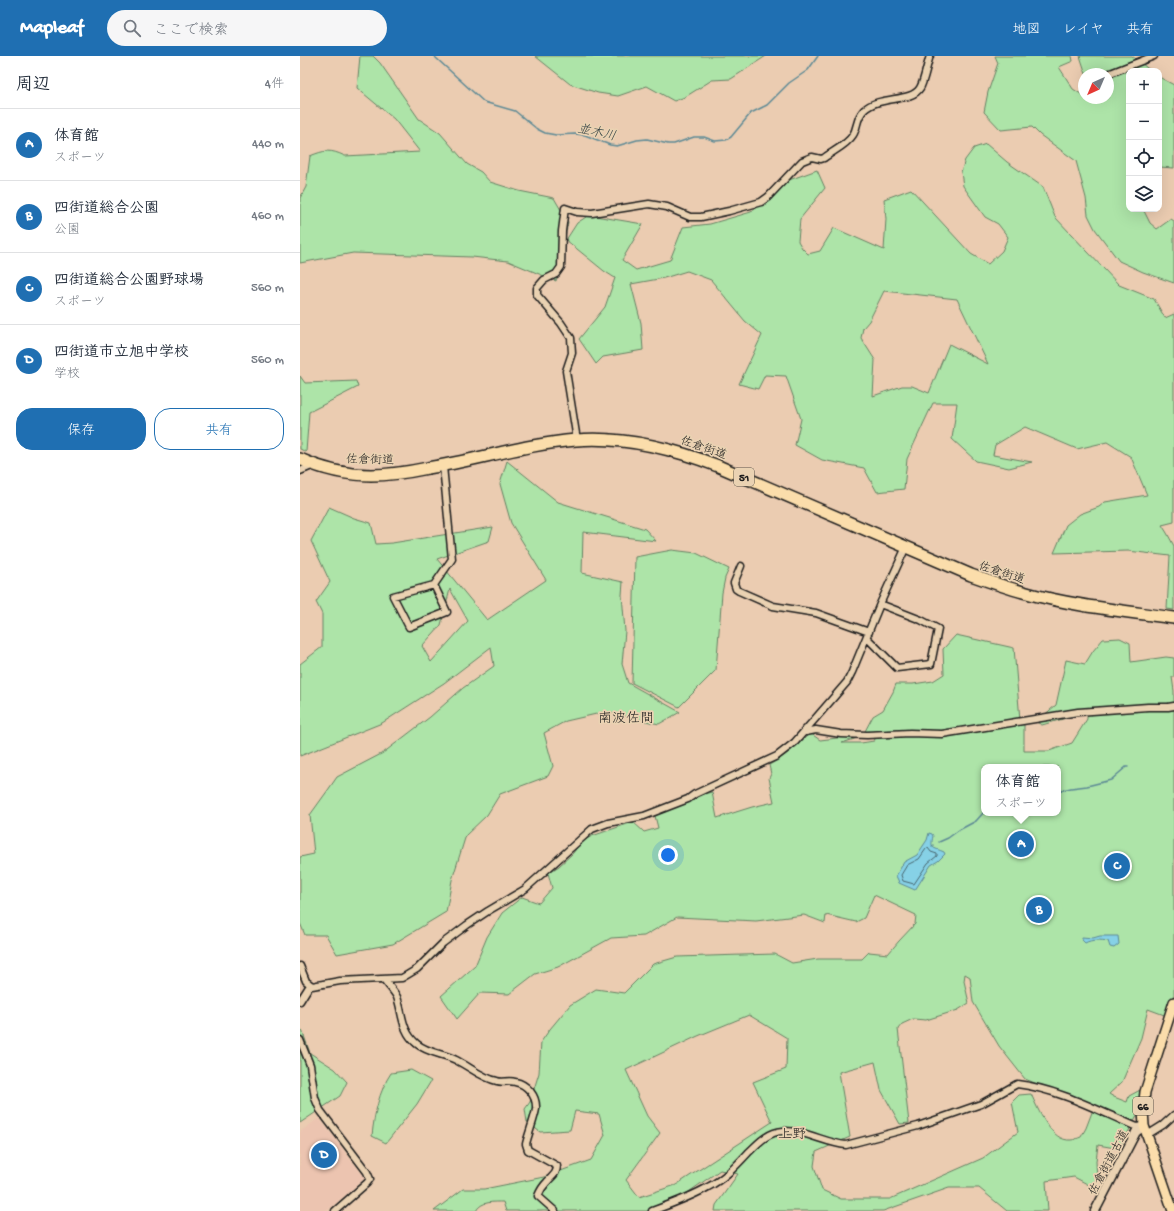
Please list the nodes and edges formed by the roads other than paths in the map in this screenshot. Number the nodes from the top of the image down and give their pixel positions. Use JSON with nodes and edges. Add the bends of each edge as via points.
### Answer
{"nodes":[{"id":1,"x":930,"y":56,"type":"edge"},
{"id":2,"x":1154,"y":56,"type":"edge"},
{"id":3,"x":1114,"y":72,"type":"edge"},
{"id":4,"x":577,"y":440,"type":"junction"},
{"id":5,"x":300,"y":460,"type":"edge"},
{"id":6,"x":314,"y":465,"type":"junction"},
{"id":7,"x":443,"y":466,"type":"junction"},
{"id":8,"x":300,"y":471,"type":"edge"},
{"id":9,"x":906,"y":547,"type":"junction"},
{"id":10,"x":741,"y":566,"type":"dead end"},
{"id":11,"x":434,"y":585,"type":"junction"},
{"id":12,"x":880,"y":604,"type":"junction"},
{"id":13,"x":1174,"y":618,"type":"edge"},
{"id":14,"x":868,"y":635,"type":"junction"},
{"id":15,"x":1174,"y":706,"type":"edge"},
{"id":16,"x":805,"y":730,"type":"junction"},
{"id":17,"x":300,"y":966,"type":"edge"},
{"id":18,"x":384,"y":980,"type":"junction"},
{"id":19,"x":310,"y":985,"type":"junction"},
{"id":20,"x":300,"y":1001,"type":"edge"},
{"id":21,"x":1174,"y":1002,"type":"edge"},
{"id":22,"x":300,"y":1040,"type":"edge"},
{"id":23,"x":1174,"y":1115,"type":"edge"},
{"id":24,"x":1145,"y":1130,"type":"junction"},
{"id":25,"x":335,"y":1211,"type":"edge"},
{"id":26,"x":555,"y":1211,"type":"edge"},
{"id":27,"x":652,"y":1211,"type":"edge"},
{"id":28,"x":1095,"y":1211,"type":"edge"},
{"id":29,"x":1173,"y":1211,"type":"edge"}],
"edges":[{"from":1,"to":4,"type":"street","via":[[920,89],[911,96],[886,100],[864,109],[849,141],[824,158],[812,157],[802,161],[761,202],[729,211],[690,217],[666,207],[649,204],[592,213],[565,208],[561,267],[537,288],[537,295],[571,338],[572,353],[566,371]]},
{"from":2,"to":3,"type":"street"},
{"from":4,"to":7,"type":"highway","name":"佐倉街道","number":"51","via":[[528,446]]},
{"from":4,"to":9,"type":"highway","name":"佐倉街道","number":"51","via":[[628,441],[691,455]]},
{"from":5,"to":6,"type":"highway","name":"佐倉街道","number":"51"},
{"from":6,"to":7,"type":"highway","name":"佐倉街道","number":"51","via":[[341,472],[370,475]]},
{"from":6,"to":8,"type":"street"},
{"from":7,"to":11,"type":"street","via":[[452,559]]},
{"from":9,"to":12,"type":"street"},
{"from":9,"to":13,"type":"highway","name":"佐倉街道","number":"51","via":[[971,575],[1024,593],[1076,604]]},
{"from":10,"to":14,"type":"street","via":[[734,583],[739,591],[773,606],[816,613]]},
{"from":11,"to":11,"type":"street","via":[[393,596],[409,627],[447,612]]},
{"from":12,"to":14,"type":"street"},
{"from":12,"to":14,"type":"street","via":[[938,629],[931,664],[898,668]]},
{"from":14,"to":16,"type":"street","via":[[847,682]]},
{"from":15,"to":16,"type":"street","via":[[1093,710],[942,734],[861,735]]},
{"from":16,"to":18,"type":"street","via":[[777,756],[688,799],[644,816],[592,829],[525,888],[443,943],[417,969],[402,978]]},
{"from":17,"to":19,"type":"street"},
{"from":18,"to":19,"type":"street"},
{"from":18,"to":26,"type":"street","via":[[396,996],[407,1032],[422,1048],[456,1060],[498,1082],[515,1082],[526,1086],[531,1092],[536,1109],[526,1144],[528,1150],[557,1166],[555,1174],[547,1181],[538,1196]]},
{"from":19,"to":20,"type":"street"},
{"from":21,"to":24,"type":"main road","number":"66","via":[[1145,1092]]},
{"from":22,"to":25,"type":"street","via":[[310,1065],[315,1098],[320,1110],[370,1179]]},
{"from":23,"to":24,"type":"street","via":[[1163,1125]]},
{"from":24,"to":27,"type":"street","via":[[1066,1097],[1017,1084],[981,1104],[918,1126],[846,1145],[801,1133],[775,1133],[762,1139],[728,1174],[710,1187]]},
{"from":24,"to":28,"type":"street","name":"佐倉街道古道","via":[[1136,1132]]},
{"from":24,"to":29,"type":"main road","number":"66"}]}
